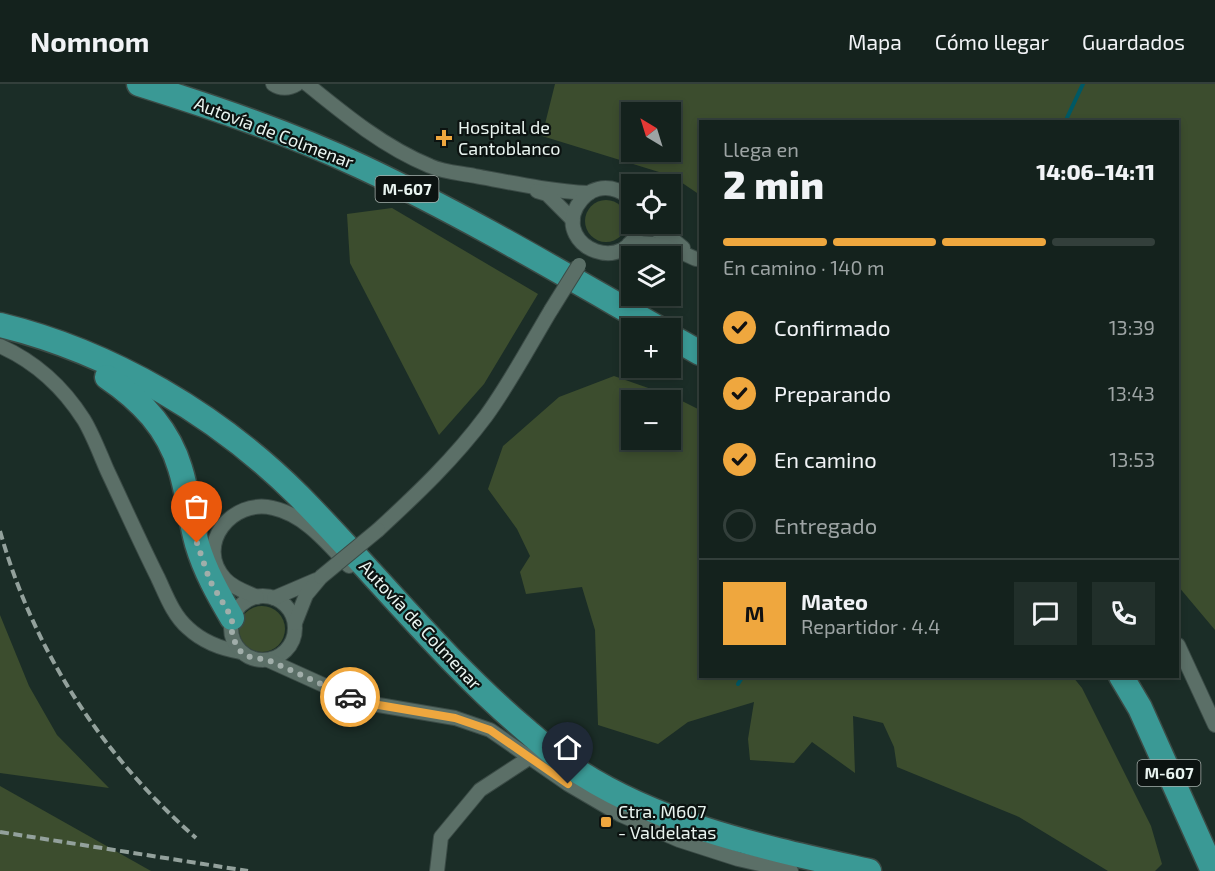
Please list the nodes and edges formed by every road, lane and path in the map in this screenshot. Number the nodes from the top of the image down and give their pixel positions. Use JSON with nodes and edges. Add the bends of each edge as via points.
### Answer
{"nodes":[{"id":1,"x":139,"y":84,"type":"edge"},
{"id":2,"x":273,"y":84,"type":"edge"},
{"id":3,"x":297,"y":84,"type":"edge"},
{"id":4,"x":307,"y":84,"type":"edge"},
{"id":5,"x":524,"y":186,"type":"junction"},
{"id":6,"x":589,"y":193,"type":"junction"},
{"id":7,"x":621,"y":193,"type":"edge"},
{"id":8,"x":573,"y":220,"type":"junction"},
{"id":9,"x":636,"y":234,"type":"edge"},
{"id":10,"x":664,"y":234,"type":"edge"},
{"id":11,"x":581,"y":243,"type":"junction"},
{"id":12,"x":629,"y":244,"type":"junction"},
{"id":13,"x":598,"y":253,"type":"junction"},
{"id":14,"x":698,"y":261,"type":"edge"},
{"id":15,"x":579,"y":265,"type":"junction"},
{"id":16,"x":641,"y":318,"type":"edge"},
{"id":17,"x":0,"y":326,"type":"edge"},
{"id":18,"x":681,"y":342,"type":"edge"},
{"id":19,"x":0,"y":346,"type":"edge"},
{"id":20,"x":699,"y":352,"type":"edge"},
{"id":21,"x":321,"y":578,"type":"junction"},
{"id":22,"x":385,"y":590,"type":"junction"},
{"id":23,"x":257,"y":597,"type":"junction"},
{"id":24,"x":274,"y":598,"type":"junction"},
{"id":25,"x":232,"y":618,"type":"junction"},
{"id":26,"x":295,"y":623,"type":"junction"},
{"id":27,"x":1179,"y":647,"type":"edge"},
{"id":28,"x":241,"y":652,"type":"junction"},
{"id":29,"x":268,"y":660,"type":"junction"},
{"id":30,"x":1122,"y":678,"type":"edge"},
{"id":31,"x":1215,"y":725,"type":"edge"},
{"id":32,"x":529,"y":758,"type":"junction"},
{"id":33,"x":437,"y":871,"type":"edge"},
{"id":34,"x":791,"y":871,"type":"edge"},
{"id":35,"x":869,"y":871,"type":"edge"},
{"id":36,"x":1214,"y":871,"type":"edge"}],
"edges":[{"from":1,"to":16,"type":"highway","name":"Autovía de Colmenar","number":"M-607","via":[[246,118],[360,166],[472,221]]},
{"from":2,"to":3,"type":"street","via":[[282,88]]},
{"from":4,"to":5,"type":"street","via":[[369,132],[432,167]]},
{"from":5,"to":6,"type":"street"},
{"from":5,"to":8,"type":"street","via":[[547,194]]},
{"from":6,"to":7,"type":"street","via":[[609,188]]},
{"from":6,"to":8,"type":"street","via":[[575,210]]},
{"from":8,"to":11,"type":"street"},
{"from":9,"to":12,"type":"street"},
{"from":10,"to":14,"type":"street"},
{"from":11,"to":13,"type":"street"},
{"from":11,"to":15,"type":"street"},
{"from":12,"to":13,"type":"street","via":[[609,254]]},
{"from":12,"to":14,"type":"street","via":[[650,242]]},
{"from":13,"to":15,"type":"street"},
{"from":15,"to":21,"type":"street","bridge":true,"via":[[481,422],[438,474]]},
{"from":17,"to":22,"type":"highway","name":"Autovía de Colmenar","via":[[75,349],[152,385],[220,430],[297,494]]},
{"from":17,"to":25,"type":"highway","via":[[31,345],[107,377],[132,394],[160,426],[181,469],[197,543],[210,581]]},
{"from":18,"to":20,"type":"highway"},
{"from":19,"to":28,"type":"street","via":[[48,376],[85,422],[180,619],[206,641]]},
{"from":21,"to":24,"type":"street"},
{"from":21,"to":26,"type":"street","via":[[306,595]]},
{"from":22,"to":23,"type":"street","via":[[350,568],[306,524],[275,508],[254,506],[232,514],[222,525],[214,553],[215,563],[226,580]]},
{"from":22,"to":35,"type":"highway","name":"Autovía de Colmenar","via":[[496,705],[567,764],[597,782],[643,805],[739,841]]},
{"from":23,"to":24,"type":"street"},
{"from":23,"to":25,"type":"street","via":[[237,609]]},
{"from":24,"to":26,"type":"street","via":[[285,604]]},
{"from":25,"to":28,"type":"street","via":[[232,637]]},
{"from":26,"to":29,"type":"street","via":[[291,645]]},
{"from":27,"to":31,"type":"street"},
{"from":28,"to":29,"type":"street"},
{"from":29,"to":32,"type":"street","via":[[361,702],[455,718],[490,730]]},
{"from":30,"to":36,"type":"highway","number":"M-607","via":[[1140,708]]},
{"from":32,"to":33,"type":"street","via":[[480,790],[441,837]]},
{"from":32,"to":34,"type":"street","via":[[621,814],[679,840]]}]}
